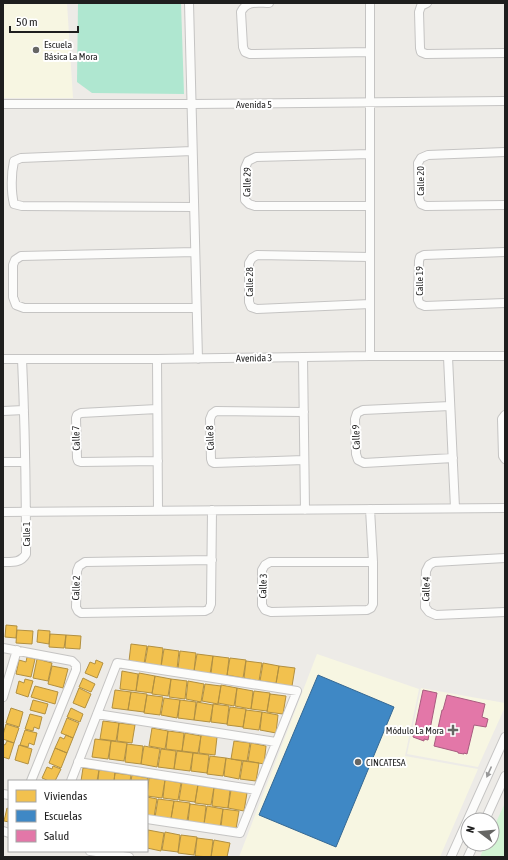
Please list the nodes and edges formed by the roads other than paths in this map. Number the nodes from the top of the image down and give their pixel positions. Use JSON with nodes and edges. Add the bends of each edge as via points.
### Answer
{"nodes":[{"id":1,"x":189,"y":3,"type":"edge"},
{"id":2,"x":269,"y":3,"type":"edge"},
{"id":3,"x":370,"y":3,"type":"edge"},
{"id":4,"x":427,"y":3,"type":"edge"},
{"id":5,"x":370,"y":52,"type":"junction"},
{"id":6,"x":505,"y":52,"type":"edge"},
{"id":7,"x":505,"y":101,"type":"edge"},
{"id":8,"x":370,"y":103,"type":"junction"},
{"id":9,"x":3,"y":104,"type":"edge"},
{"id":10,"x":191,"y":104,"type":"junction"},
{"id":11,"x":192,"y":151,"type":"junction"},
{"id":12,"x":505,"y":152,"type":"edge"},
{"id":13,"x":370,"y":154,"type":"junction"},
{"id":14,"x":505,"y":205,"type":"edge"},
{"id":15,"x":370,"y":206,"type":"junction"},
{"id":16,"x":194,"y":208,"type":"junction"},
{"id":17,"x":195,"y":252,"type":"junction"},
{"id":18,"x":505,"y":252,"type":"edge"},
{"id":19,"x":370,"y":257,"type":"junction"},
{"id":20,"x":505,"y":303,"type":"edge"},
{"id":21,"x":370,"y":304,"type":"junction"},
{"id":22,"x":196,"y":308,"type":"junction"},
{"id":23,"x":370,"y":356,"type":"junction"},
{"id":24,"x":505,"y":356,"type":"edge"},
{"id":25,"x":303,"y":357,"type":"junction"},
{"id":26,"x":448,"y":357,"type":"junction"},
{"id":27,"x":3,"y":359,"type":"edge"},
{"id":28,"x":22,"y":359,"type":"junction"},
{"id":29,"x":157,"y":359,"type":"junction"},
{"id":30,"x":198,"y":359,"type":"junction"},
{"id":31,"x":450,"y":406,"type":"junction"},
{"id":32,"x":157,"y":409,"type":"junction"},
{"id":33,"x":24,"y":410,"type":"junction"},
{"id":34,"x":3,"y":411,"type":"edge"},
{"id":35,"x":304,"y":412,"type":"junction"},
{"id":36,"x":505,"y":415,"type":"edge"},
{"id":37,"x":453,"y":458,"type":"junction"},
{"id":38,"x":505,"y":459,"type":"edge"},
{"id":39,"x":304,"y":460,"type":"junction"},
{"id":40,"x":158,"y":461,"type":"junction"},
{"id":41,"x":3,"y":462,"type":"edge"},
{"id":42,"x":25,"y":462,"type":"junction"},
{"id":43,"x":455,"y":508,"type":"junction"},
{"id":44,"x":505,"y":508,"type":"edge"},
{"id":45,"x":370,"y":509,"type":"junction"},
{"id":46,"x":158,"y":510,"type":"junction"},
{"id":47,"x":212,"y":510,"type":"junction"},
{"id":48,"x":305,"y":510,"type":"junction"},
{"id":49,"x":26,"y":511,"type":"junction"},
{"id":50,"x":3,"y":512,"type":"edge"},
{"id":51,"x":505,"y":558,"type":"edge"},
{"id":52,"x":212,"y":560,"type":"junction"},
{"id":53,"x":3,"y":562,"type":"edge"},
{"id":54,"x":373,"y":562,"type":"junction"},
{"id":55,"x":505,"y":612,"type":"edge"},
{"id":56,"x":3,"y":648,"type":"edge"},
{"id":57,"x":17,"y":650,"type":"junction"},
{"id":58,"x":3,"y":697,"type":"edge"},
{"id":59,"x":97,"y":714,"type":"junction"},
{"id":60,"x":505,"y":737,"type":"edge"},
{"id":61,"x":276,"y":742,"type":"junction"},
{"id":62,"x":78,"y":762,"type":"junction"},
{"id":63,"x":505,"y":776,"type":"edge"},
{"id":64,"x":30,"y":780,"type":"edge"},
{"id":65,"x":71,"y":780,"type":"edge"},
{"id":66,"x":257,"y":790,"type":"junction"},
{"id":67,"x":489,"y":812,"type":"edge"},
{"id":68,"x":148,"y":819,"type":"edge"},
{"id":69,"x":96,"y":852,"type":"edge"},
{"id":70,"x":129,"y":857,"type":"edge"},
{"id":71,"x":451,"y":857,"type":"edge"}],
"edges":[{"from":1,"to":10,"type":"street"},
{"from":2,"to":5,"type":"street","via":[[248,4],[242,12],[243,47],[250,54]]},
{"from":3,"to":5,"type":"street"},
{"from":4,"to":6,"type":"street","via":[[421,6],[419,12],[422,52]]},
{"from":5,"to":8,"type":"street"},
{"from":7,"to":8,"type":"street","name":"Avenida 5"},
{"from":8,"to":10,"type":"street","name":"Avenida 5"},
{"from":8,"to":13,"type":"street"},
{"from":9,"to":10,"type":"street","name":"Avenida 5"},
{"from":10,"to":11,"type":"street"},
{"from":11,"to":16,"type":"street"},
{"from":11,"to":16,"type":"street","via":[[21,158],[14,161],[12,168],[12,197],[14,204],[22,206]]},
{"from":12,"to":14,"type":"street","name":"Calle 20","via":[[428,155],[418,163],[421,204]]},
{"from":13,"to":15,"type":"street"},
{"from":13,"to":15,"type":"street","name":"Calle 29","via":[[256,157],[248,161],[245,174],[246,200],[254,206]]},
{"from":15,"to":19,"type":"street"},
{"from":16,"to":17,"type":"street"},
{"from":17,"to":22,"type":"street"},
{"from":17,"to":22,"type":"street","via":[[21,256],[12,265],[13,297],[16,305],[24,308]]},
{"from":18,"to":20,"type":"street","name":"Calle 19","via":[[420,257],[418,300],[425,306]]},
{"from":19,"to":21,"type":"street"},
{"from":19,"to":21,"type":"street","name":"Calle 28","via":[[257,255],[249,263],[249,302],[251,307],[257,308]]},
{"from":21,"to":23,"type":"street"},
{"from":22,"to":30,"type":"street"},
{"from":23,"to":25,"type":"street","name":"Avenida 3"},
{"from":23,"to":26,"type":"street","name":"Avenida 3"},
{"from":24,"to":26,"type":"street","name":"Avenida 3"},
{"from":25,"to":30,"type":"street","name":"Avenida 3"},
{"from":25,"to":35,"type":"street"},
{"from":26,"to":31,"type":"street"},
{"from":27,"to":28,"type":"street","name":"Avenida 3"},
{"from":28,"to":29,"type":"street","name":"Avenida 3"},
{"from":28,"to":33,"type":"street","name":"Calle 1"},
{"from":29,"to":30,"type":"street","name":"Avenida 3"},
{"from":29,"to":32,"type":"street"},
{"from":31,"to":37,"type":"street"},
{"from":31,"to":37,"type":"street","name":"Calle 9","via":[[363,410],[357,413],[356,454],[358,460],[364,463]]},
{"from":32,"to":40,"type":"street"},
{"from":32,"to":40,"type":"street","name":"Calle 7","via":[[81,413],[76,418],[78,461]]},
{"from":33,"to":34,"type":"street"},
{"from":33,"to":42,"type":"street","name":"Calle 1"},
{"from":35,"to":39,"type":"street"},
{"from":35,"to":39,"type":"street","name":"Calle 8","via":[[216,411],[210,419],[211,460],[214,463]]},
{"from":36,"to":38,"type":"street","via":[[502,419]]},
{"from":37,"to":43,"type":"street"},
{"from":39,"to":48,"type":"street"},
{"from":40,"to":46,"type":"street"},
{"from":41,"to":42,"type":"street"},
{"from":42,"to":49,"type":"street","name":"Calle 1"},
{"from":43,"to":44,"type":"street"},
{"from":43,"to":45,"type":"street"},
{"from":45,"to":48,"type":"street"},
{"from":45,"to":54,"type":"street"},
{"from":46,"to":47,"type":"street"},
{"from":46,"to":49,"type":"street"},
{"from":47,"to":48,"type":"street"},
{"from":47,"to":52,"type":"street"},
{"from":49,"to":50,"type":"street"},
{"from":49,"to":53,"type":"street","name":"Calle 1","via":[[26,554],[19,561]]},
{"from":51,"to":55,"type":"street","name":"Calle 4","via":[[434,562],[426,571],[425,606],[429,612],[436,615]]},
{"from":52,"to":52,"type":"street","name":"Calle 2","via":[[211,604],[205,612],[81,613],[76,607],[77,571],[85,562]]},
{"from":54,"to":54,"type":"street","name":"Calle 3","via":[[373,604],[367,610],[270,612],[262,605],[262,570],[270,562]]},
{"from":56,"to":57,"type":"street"},
{"from":57,"to":58,"type":"street"},
{"from":57,"to":64,"type":"street","via":[[72,661],[76,665]]},
{"from":59,"to":61,"type":"street"},
{"from":59,"to":61,"type":"street","via":[[117,663],[297,691]]},
{"from":59,"to":62,"type":"street"},
{"from":60,"to":71,"type":"street","one_way":true},
{"from":61,"to":66,"type":"street"},
{"from":62,"to":65,"type":"street"},
{"from":62,"to":66,"type":"street"},
{"from":63,"to":67,"type":"street"},
{"from":66,"to":68,"type":"street","via":[[240,833]]},
{"from":69,"to":70,"type":"street"}]}
